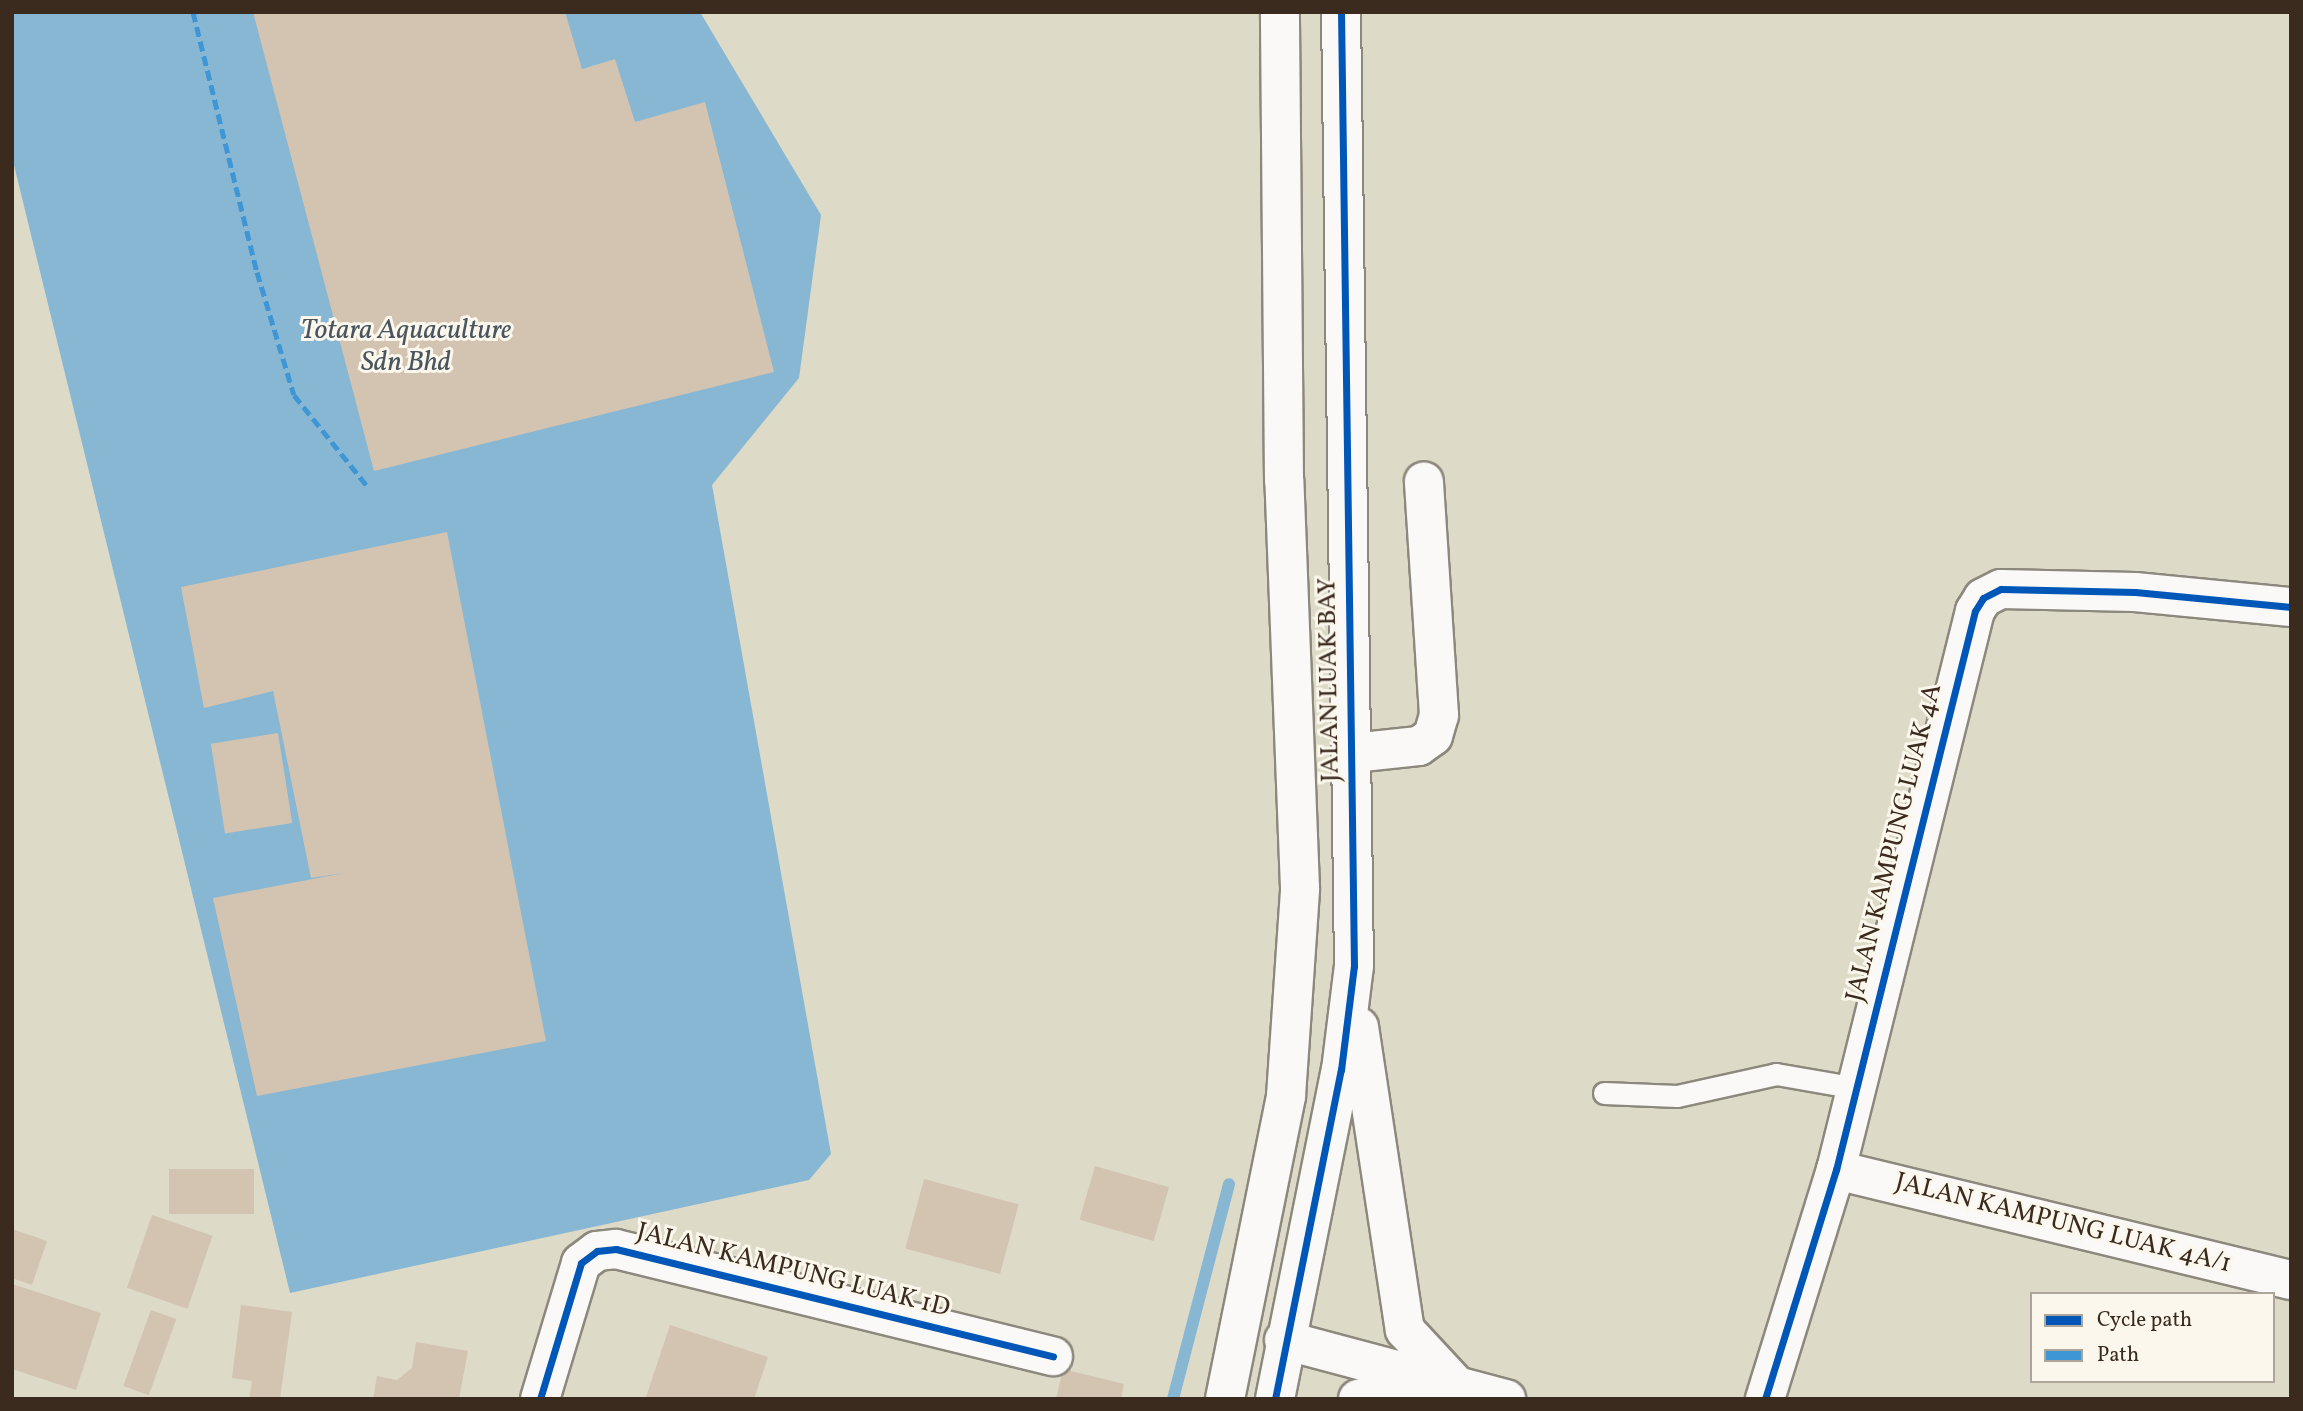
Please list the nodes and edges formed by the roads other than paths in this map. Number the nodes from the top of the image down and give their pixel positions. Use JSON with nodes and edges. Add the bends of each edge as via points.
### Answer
{"nodes":[{"id":1,"x":1280,"y":12,"type":"edge"},
{"id":2,"x":1341,"y":12,"type":"edge"},
{"id":3,"x":1424,"y":481,"type":"dead end"},
{"id":4,"x":2291,"y":607,"type":"edge"},
{"id":5,"x":1353,"y":753,"type":"junction"},
{"id":6,"x":1354,"y":966,"type":"junction"},
{"id":7,"x":1856,"y":1088,"type":"junction"},
{"id":8,"x":1604,"y":1093,"type":"dead end"},
{"id":9,"x":1836,"y":1170,"type":"junction"},
{"id":10,"x":2291,"y":1280,"type":"edge"},
{"id":11,"x":1253,"y":1282,"type":"junction"},
{"id":12,"x":1284,"y":1340,"type":"junction"},
{"id":13,"x":1054,"y":1356,"type":"dead end"},
{"id":14,"x":1444,"y":1383,"type":"junction"},
{"id":15,"x":1229,"y":1384,"type":"edge"},
{"id":16,"x":540,"y":1399,"type":"edge"},
{"id":17,"x":1275,"y":1399,"type":"edge"},
{"id":18,"x":1358,"y":1399,"type":"edge"},
{"id":19,"x":1506,"y":1399,"type":"edge"},
{"id":20,"x":1765,"y":1399,"type":"edge"}],
"edges":[{"from":1,"to":11,"type":"street","name":"JALAN LUAK BAY","via":[[1284,480],[1300,888],[1286,1096]]},
{"from":2,"to":5,"type":"street","name":"JALAN LUAK BAY"},
{"from":3,"to":5,"type":"street","via":[[1438,715],[1433,736],[1419,746]]},
{"from":4,"to":7,"type":"street","name":"JALAN KAMPUNG LUAK 4A","via":[[2135,592],[2001,589],[1983,597],[1975,611]]},
{"from":5,"to":6,"type":"street","name":"JALAN LUAK BAY"},
{"from":6,"to":12,"type":"street","name":"JALAN LUAK BAY","via":[[1341,1070]]},
{"from":6,"to":14,"type":"street","via":[[1396,1290],[1405,1329]]},
{"from":7,"to":8,"type":"lane","via":[[1776,1074],[1677,1096]]},
{"from":7,"to":9,"type":"street","name":"JALAN KAMPUNG LUAK 4A"},
{"from":9,"to":10,"type":"street","name":"JALAN KAMPUNG LUAK 4A/1"},
{"from":9,"to":20,"type":"street","name":"JALAN KAMPUNG LUAK 4A"},
{"from":11,"to":12,"type":"street"},
{"from":11,"to":15,"type":"street","name":"JALAN LUAK BAY"},
{"from":12,"to":14,"type":"street"},
{"from":12,"to":15,"type":"street"},
{"from":12,"to":17,"type":"street","name":"JALAN LUAK BAY"},
{"from":13,"to":16,"type":"street","name":"JALAN KAMPUNG LUAK 1D","via":[[616,1249],[597,1251],[581,1263]]},
{"from":14,"to":18,"type":"street"},
{"from":14,"to":19,"type":"street"}]}
